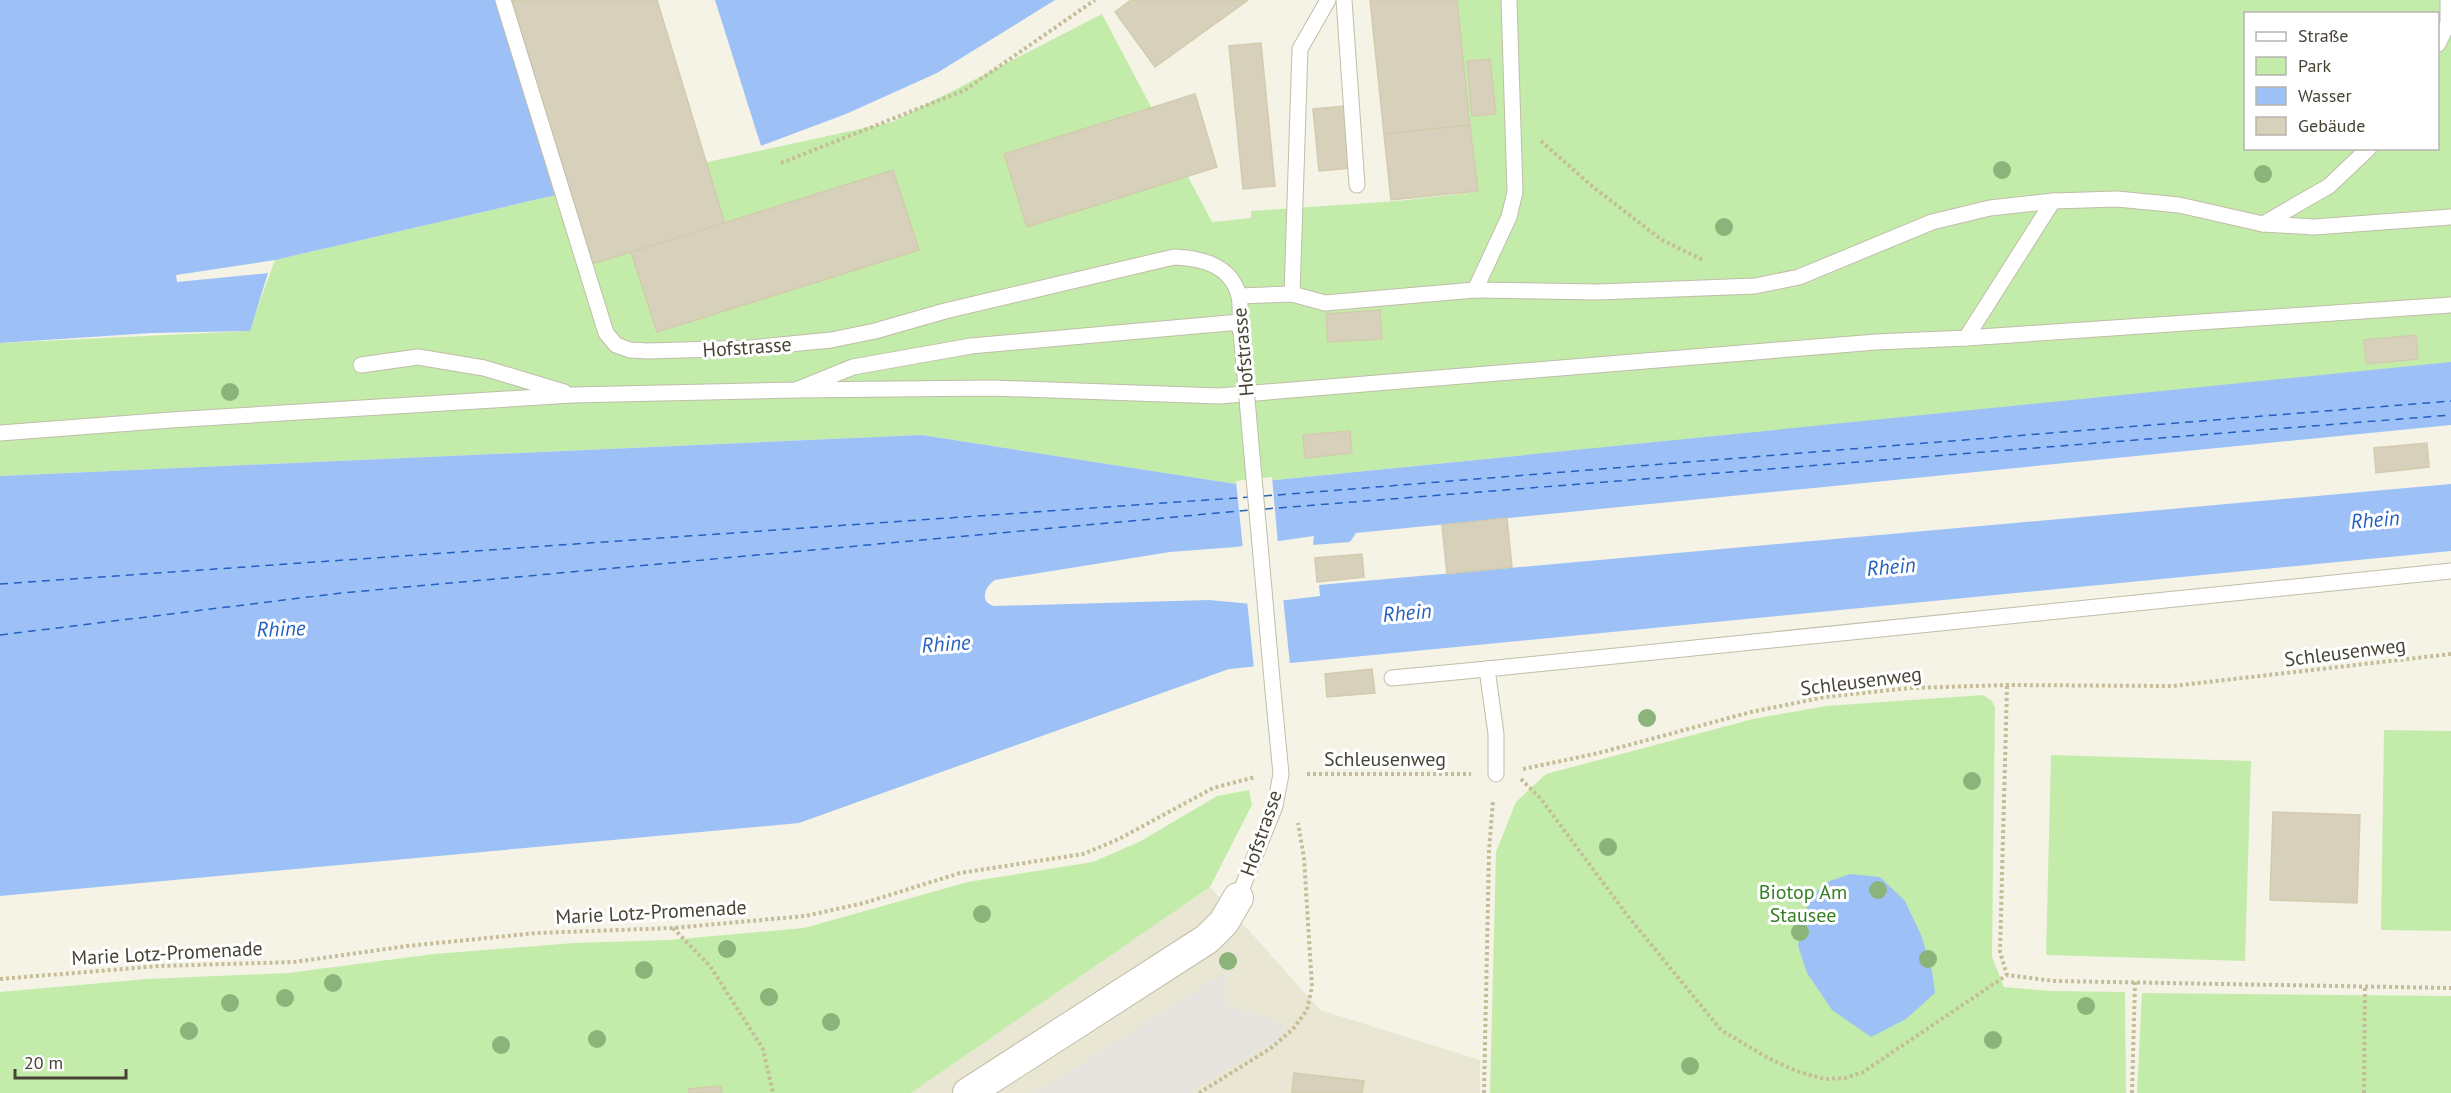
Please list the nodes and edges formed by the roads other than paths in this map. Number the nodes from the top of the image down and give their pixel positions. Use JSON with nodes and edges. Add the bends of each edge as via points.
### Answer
{"nodes":[{"id":1,"x":503,"y":0,"type":"edge"},
{"id":2,"x":1328,"y":0,"type":"edge"},
{"id":3,"x":1344,"y":0,"type":"edge"},
{"id":4,"x":1509,"y":0,"type":"edge"},
{"id":5,"x":2448,"y":0,"type":"edge"},
{"id":6,"x":2439,"y":42,"type":"edge"},
{"id":7,"x":2367,"y":150,"type":"edge"},
{"id":8,"x":1358,"y":185,"type":"dead end"},
{"id":9,"x":2053,"y":201,"type":"junction"},
{"id":10,"x":2451,"y":217,"type":"edge"},
{"id":11,"x":2263,"y":224,"type":"junction"},
{"id":12,"x":1475,"y":290,"type":"junction"},
{"id":13,"x":1292,"y":294,"type":"junction"},
{"id":14,"x":1239,"y":296,"type":"junction"},
{"id":15,"x":2451,"y":306,"type":"edge"},
{"id":16,"x":1240,"y":327,"type":"junction"},
{"id":17,"x":1966,"y":338,"type":"junction"},
{"id":18,"x":361,"y":365,"type":"dead end"},
{"id":19,"x":796,"y":390,"type":"junction"},
{"id":20,"x":572,"y":395,"type":"junction"},
{"id":21,"x":0,"y":433,"type":"edge"},
{"id":22,"x":2451,"y":571,"type":"edge"},
{"id":23,"x":1487,"y":669,"type":"junction"},
{"id":24,"x":1392,"y":678,"type":"dead end"},
{"id":25,"x":1496,"y":774,"type":"road end"},
{"id":26,"x":1238,"y":898,"type":"joint"},
{"id":27,"x":968,"y":1093,"type":"edge"}],
"edges":[{"from":1,"to":14,"type":"lane","name":"Hofstrasse","via":[[606,333],[616,345],[630,350],[750,348],[831,340],[1174,257],[1195,257],[1213,263],[1228,275]]},
{"from":2,"to":13,"type":"lane","via":[[1300,49]]},
{"from":3,"to":8,"type":"lane"},
{"from":4,"to":12,"type":"lane","via":[[1515,192],[1509,217]]},
{"from":5,"to":6,"type":"lane","via":[[2448,23]]},
{"from":7,"to":11,"type":"lane","via":[[2329,186]]},
{"from":9,"to":11,"type":"lane","via":[[2117,198],[2179,205]]},
{"from":9,"to":12,"type":"lane","via":[[1990,208],[1932,222],[1799,277],[1755,286],[1598,292]]},
{"from":9,"to":17,"type":"lane"},
{"from":10,"to":11,"type":"lane","via":[[2314,227]]},
{"from":12,"to":13,"type":"lane","via":[[1325,303]]},
{"from":13,"to":14,"type":"lane"},
{"from":14,"to":16,"type":"lane","name":"Hofstrasse"},
{"from":15,"to":17,"type":"lane"},
{"from":16,"to":19,"type":"lane","via":[[971,346],[853,367]]},
{"from":16,"to":26,"type":"lane","name":"Hofstrasse","bridge":true,"via":[[1281,774],[1275,806]]},
{"from":17,"to":19,"type":"lane","via":[[1794,348],[1219,396],[992,388]]},
{"from":18,"to":20,"type":"lane","via":[[418,357],[484,368]]},
{"from":19,"to":20,"type":"lane"},
{"from":20,"to":21,"type":"lane"},
{"from":22,"to":23,"type":"lane"},
{"from":23,"to":24,"type":"lane"},
{"from":23,"to":25,"type":"lane","via":[[1496,734]]},
{"from":26,"to":27,"type":"street","name":"Hofstrasse","via":[[1224,922],[1207,939]]}]}
